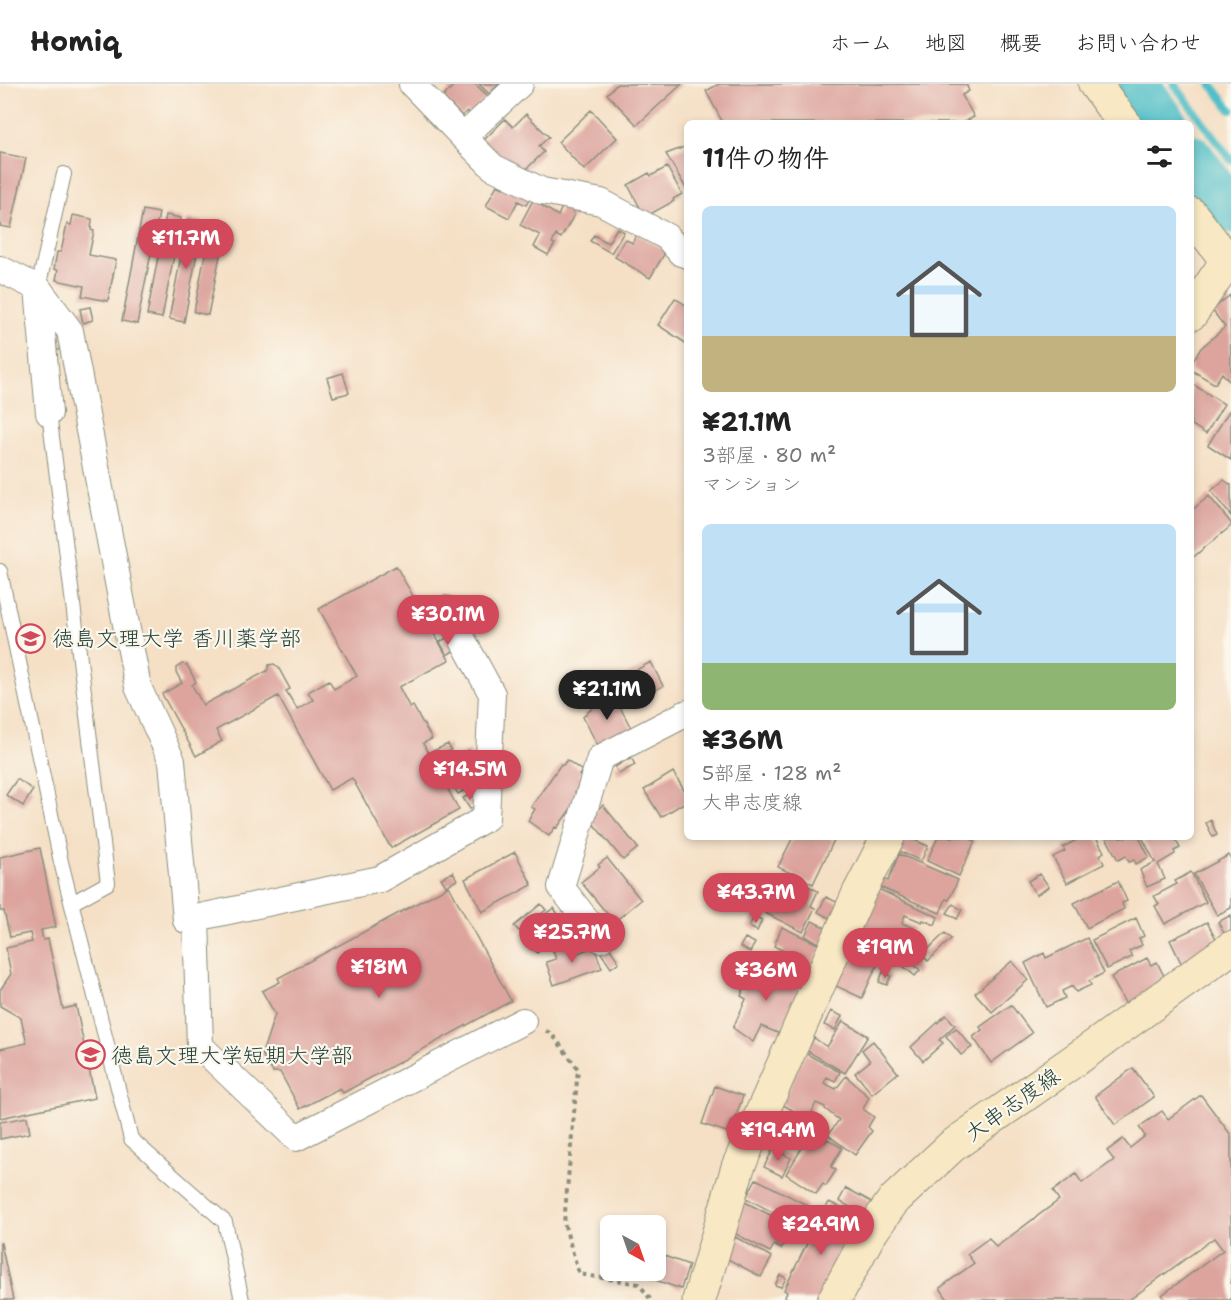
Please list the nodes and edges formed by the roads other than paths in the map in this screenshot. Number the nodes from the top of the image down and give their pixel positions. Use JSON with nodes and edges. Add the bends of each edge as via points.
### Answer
{"nodes":[{"id":1,"x":412,"y":84,"type":"edge"},
{"id":2,"x":520,"y":84,"type":"edge"},
{"id":3,"x":1095,"y":84,"type":"edge"},
{"id":4,"x":1122,"y":120,"type":"edge"},
{"id":5,"x":463,"y":137,"type":"junction"},
{"id":6,"x":64,"y":174,"type":"dead end"},
{"id":7,"x":1194,"y":218,"type":"edge"},
{"id":8,"x":684,"y":254,"type":"edge"},
{"id":9,"x":1230,"y":261,"type":"edge"},
{"id":10,"x":0,"y":269,"type":"edge"},
{"id":11,"x":38,"y":288,"type":"junction"},
{"id":12,"x":1194,"y":310,"type":"edge"},
{"id":13,"x":49,"y":413,"type":"joint"},
{"id":14,"x":0,"y":571,"type":"edge"},
{"id":15,"x":446,"y":609,"type":"dead end"},
{"id":16,"x":684,"y":715,"type":"edge"},
{"id":17,"x":886,"y":840,"type":"edge"},
{"id":18,"x":72,"y":903,"type":"junction"},
{"id":19,"x":196,"y":918,"type":"junction"},
{"id":20,"x":601,"y":939,"type":"dead end"},
{"id":21,"x":1231,"y":948,"type":"edge"},
{"id":22,"x":523,"y":1021,"type":"road end"},
{"id":23,"x":242,"y":1300,"type":"edge"},
{"id":24,"x":699,"y":1300,"type":"edge"},
{"id":25,"x":834,"y":1300,"type":"edge"}],
"edges":[{"from":1,"to":5,"type":"street"},
{"from":2,"to":5,"type":"street"},
{"from":3,"to":4,"type":"main road"},
{"from":5,"to":8,"type":"street","via":[[494,167],[542,191],[602,202],[667,237]]},
{"from":6,"to":11,"type":"lane"},
{"from":7,"to":9,"type":"main road"},
{"from":9,"to":12,"type":"main road"},
{"from":10,"to":11,"type":"street"},
{"from":11,"to":13,"type":"street"},
{"from":11,"to":19,"type":"street","via":[[70,331],[138,687],[172,761],[186,920]]},
{"from":13,"to":18,"type":"lane","via":[[108,883]]},
{"from":14,"to":18,"type":"lane"},
{"from":15,"to":19,"type":"street","via":[[492,694],[486,818],[380,879]]},
{"from":16,"to":20,"type":"street","via":[[600,758],[561,887]]},
{"from":17,"to":24,"type":"main road","via":[[859,893],[738,1167]]},
{"from":18,"to":23,"type":"lane","via":[[131,1139],[225,1222]]},
{"from":19,"to":22,"type":"street","via":[[200,1046],[296,1138]]},
{"from":21,"to":25,"type":"main road","name":"大串志度線","via":[[952,1146],[893,1201],[869,1235]]}]}
